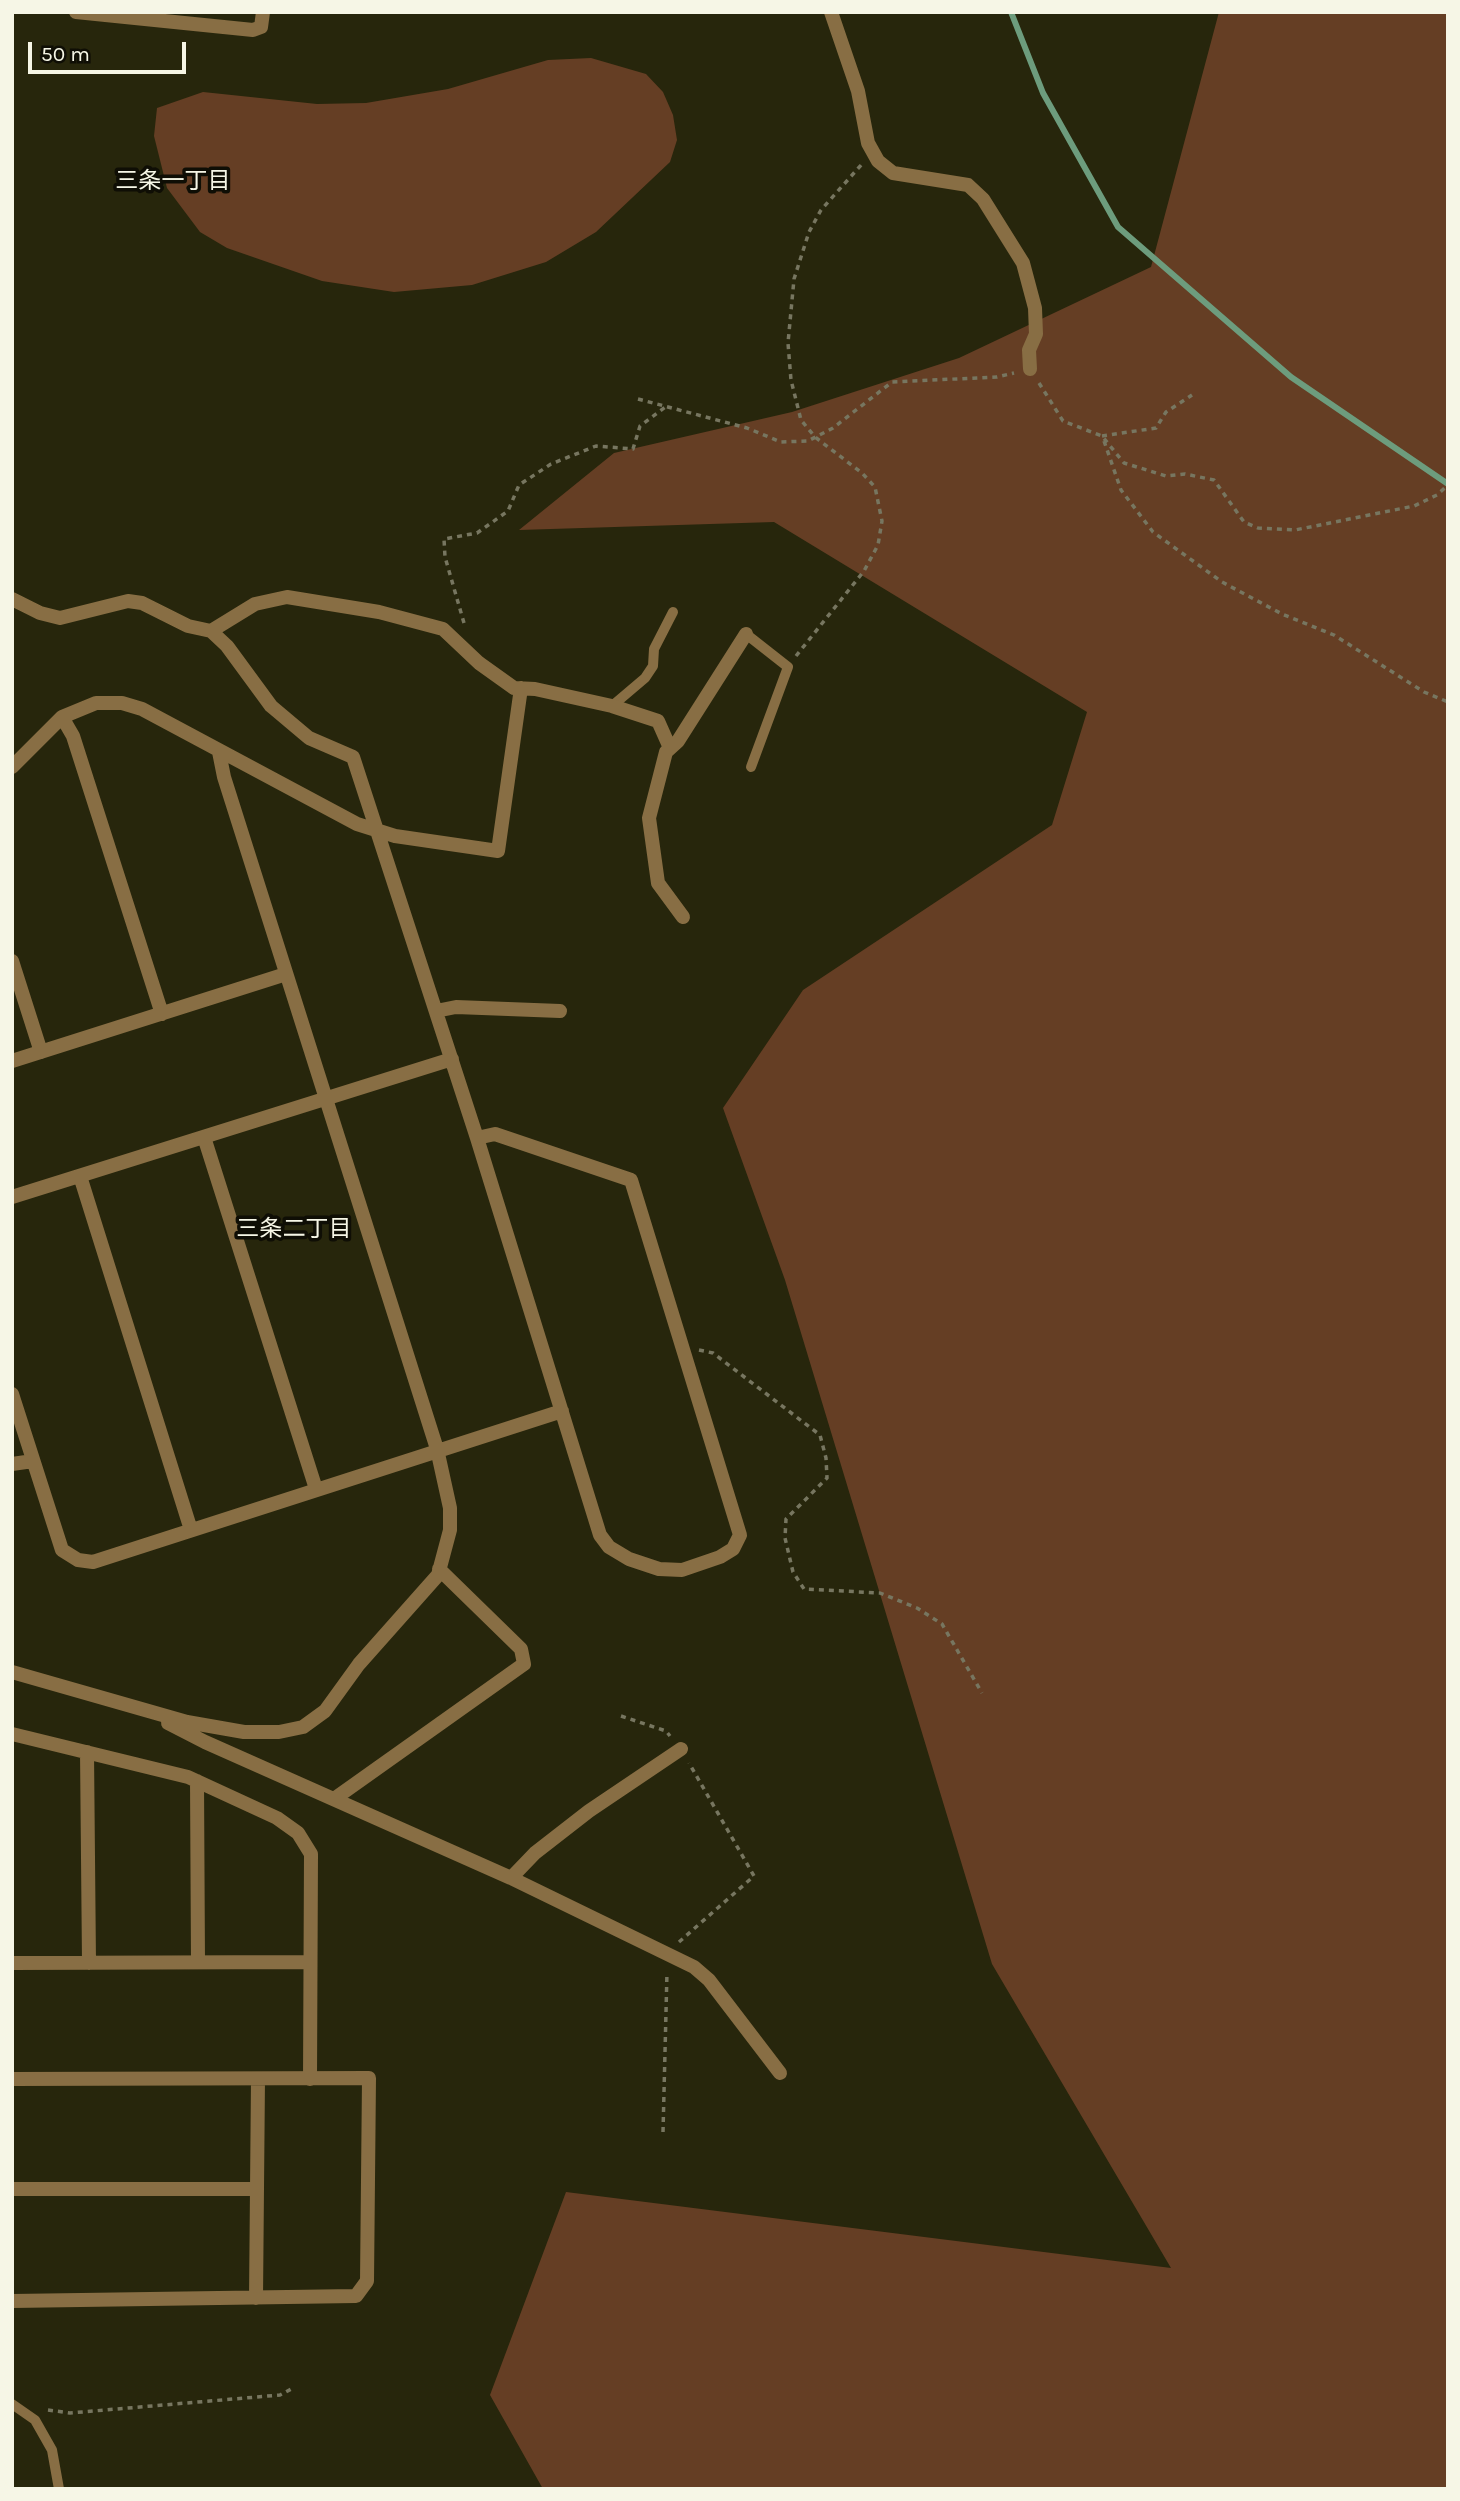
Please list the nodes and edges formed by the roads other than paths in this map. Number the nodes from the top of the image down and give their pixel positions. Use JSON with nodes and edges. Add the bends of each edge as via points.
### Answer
{"nodes":[{"id":1,"x":76,"y":12,"type":"edge"},
{"id":2,"x":263,"y":12,"type":"edge"},
{"id":3,"x":831,"y":12,"type":"edge"},
{"id":4,"x":1030,"y":369,"type":"road end"},
{"id":5,"x":12,"y":599,"type":"edge"},
{"id":6,"x":673,"y":612,"type":"dead end"},
{"id":7,"x":211,"y":631,"type":"junction"},
{"id":8,"x":746,"y":634,"type":"joint"},
{"id":9,"x":521,"y":688,"type":"junction"},
{"id":10,"x":612,"y":706,"type":"junction"},
{"id":11,"x":62,"y":717,"type":"junction"},
{"id":12,"x":670,"y":748,"type":"junction"},
{"id":13,"x":219,"y":752,"type":"junction"},
{"id":14,"x":12,"y":767,"type":"edge"},
{"id":15,"x":751,"y":767,"type":"dead end"},
{"id":16,"x":377,"y":831,"type":"junction"},
{"id":17,"x":683,"y":917,"type":"dead end"},
{"id":18,"x":12,"y":961,"type":"edge"},
{"id":19,"x":286,"y":974,"type":"junction"},
{"id":20,"x":436,"y":1011,"type":"junction"},
{"id":21,"x":560,"y":1011,"type":"dead end"},
{"id":22,"x":162,"y":1014,"type":"junction"},
{"id":23,"x":41,"y":1052,"type":"junction"},
{"id":24,"x":452,"y":1059,"type":"junction"},
{"id":25,"x":12,"y":1061,"type":"edge"},
{"id":26,"x":326,"y":1098,"type":"junction"},
{"id":27,"x":204,"y":1136,"type":"junction"},
{"id":28,"x":477,"y":1138,"type":"junction"},
{"id":29,"x":80,"y":1175,"type":"junction"},
{"id":30,"x":12,"y":1197,"type":"edge"},
{"id":31,"x":12,"y":1394,"type":"edge"},
{"id":32,"x":562,"y":1411,"type":"junction"},
{"id":33,"x":437,"y":1449,"type":"junction"},
{"id":34,"x":33,"y":1461,"type":"junction"},
{"id":35,"x":12,"y":1464,"type":"edge"},
{"id":36,"x":316,"y":1489,"type":"junction"},
{"id":37,"x":191,"y":1530,"type":"junction"},
{"id":38,"x":439,"y":1569,"type":"junction"},
{"id":39,"x":12,"y":1672,"type":"edge"},
{"id":40,"x":149,"y":1712,"type":"junction"},
{"id":41,"x":12,"y":1734,"type":"edge"},
{"id":42,"x":681,"y":1749,"type":"road end"},
{"id":43,"x":88,"y":1752,"type":"junction"},
{"id":44,"x":197,"y":1780,"type":"junction"},
{"id":45,"x":334,"y":1798,"type":"junction"},
{"id":46,"x":511,"y":1878,"type":"junction"},
{"id":47,"x":198,"y":1962,"type":"junction"},
{"id":48,"x":310,"y":1962,"type":"junction"},
{"id":49,"x":12,"y":1963,"type":"edge"},
{"id":50,"x":89,"y":1963,"type":"junction"},
{"id":51,"x":780,"y":2073,"type":"dead end"},
{"id":52,"x":12,"y":2079,"type":"edge"},
{"id":53,"x":258,"y":2079,"type":"junction"},
{"id":54,"x":310,"y":2079,"type":"junction"},
{"id":55,"x":12,"y":2189,"type":"edge"},
{"id":56,"x":257,"y":2189,"type":"junction"},
{"id":57,"x":256,"y":2298,"type":"junction"},
{"id":58,"x":12,"y":2301,"type":"edge"},
{"id":59,"x":15,"y":2405,"type":"edge"},
{"id":60,"x":59,"y":2489,"type":"edge"}],
"edges":[{"from":1,"to":2,"type":"street","via":[[253,30],[261,27]]},
{"from":3,"to":4,"type":"street","via":[[873,153],[893,173],[968,185],[984,198],[1023,263],[1035,308]]},
{"from":5,"to":7,"type":"street","via":[[60,618],[128,601],[142,603],[188,626]]},
{"from":6,"to":10,"type":"lane","via":[[654,649],[653,666],[646,678]]},
{"from":7,"to":9,"type":"street","via":[[255,604],[286,597],[379,612],[443,629],[479,663],[514,688]]},
{"from":7,"to":16,"type":"street","via":[[271,706],[309,738],[353,757]]},
{"from":8,"to":12,"type":"street"},
{"from":8,"to":15,"type":"lane","via":[[788,667]]},
{"from":9,"to":10,"type":"street"},
{"from":9,"to":16,"type":"street","via":[[498,851]]},
{"from":10,"to":12,"type":"street","via":[[657,721]]},
{"from":11,"to":13,"type":"street","via":[[96,703],[122,704],[142,709]]},
{"from":11,"to":14,"type":"street"},
{"from":11,"to":22,"type":"street","via":[[74,736]]},
{"from":12,"to":17,"type":"street","via":[[649,818],[658,883]]},
{"from":13,"to":16,"type":"street"},
{"from":13,"to":19,"type":"street"},
{"from":16,"to":20,"type":"street"},
{"from":18,"to":23,"type":"street"},
{"from":19,"to":22,"type":"street"},
{"from":19,"to":26,"type":"street"},
{"from":20,"to":21,"type":"street","via":[[456,1007]]},
{"from":20,"to":24,"type":"street"},
{"from":22,"to":23,"type":"street"},
{"from":23,"to":25,"type":"street"},
{"from":24,"to":26,"type":"street"},
{"from":24,"to":28,"type":"street"},
{"from":26,"to":27,"type":"street"},
{"from":26,"to":33,"type":"street"},
{"from":27,"to":29,"type":"street"},
{"from":27,"to":36,"type":"street"},
{"from":28,"to":32,"type":"street"},
{"from":28,"to":32,"type":"street","via":[[495,1134],[631,1180],[740,1535],[733,1549],[682,1570],[659,1569],[609,1547],[600,1535]]},
{"from":29,"to":30,"type":"street"},
{"from":29,"to":37,"type":"street"},
{"from":31,"to":34,"type":"street"},
{"from":32,"to":33,"type":"street"},
{"from":33,"to":36,"type":"street"},
{"from":33,"to":38,"type":"street","via":[[450,1508],[450,1530]]},
{"from":34,"to":35,"type":"street"},
{"from":34,"to":37,"type":"street","via":[[62,1550],[78,1560],[93,1562]]},
{"from":36,"to":37,"type":"street"},
{"from":38,"to":40,"type":"street","via":[[325,1711],[303,1727],[244,1731]]},
{"from":38,"to":45,"type":"street","via":[[521,1649],[524,1664]]},
{"from":39,"to":40,"type":"street"},
{"from":40,"to":45,"type":"street","via":[[205,1742]]},
{"from":41,"to":43,"type":"street"},
{"from":42,"to":46,"type":"street","via":[[589,1811]]},
{"from":43,"to":44,"type":"street"},
{"from":43,"to":50,"type":"street"},
{"from":44,"to":47,"type":"street"},
{"from":44,"to":48,"type":"street","via":[[277,1818],[305,1843],[311,1854]]},
{"from":45,"to":46,"type":"street"},
{"from":46,"to":51,"type":"street","via":[[694,1967]]},
{"from":47,"to":48,"type":"street"},
{"from":47,"to":50,"type":"street"},
{"from":48,"to":54,"type":"street"},
{"from":49,"to":50,"type":"street"},
{"from":52,"to":53,"type":"street"},
{"from":53,"to":54,"type":"street"},
{"from":53,"to":56,"type":"street"},
{"from":54,"to":57,"type":"street","via":[[369,2078],[367,2281],[356,2296]]},
{"from":55,"to":56,"type":"street"},
{"from":56,"to":57,"type":"street"},
{"from":57,"to":58,"type":"street"},
{"from":59,"to":60,"type":"lane","via":[[35,2420],[52,2450]]}]}
